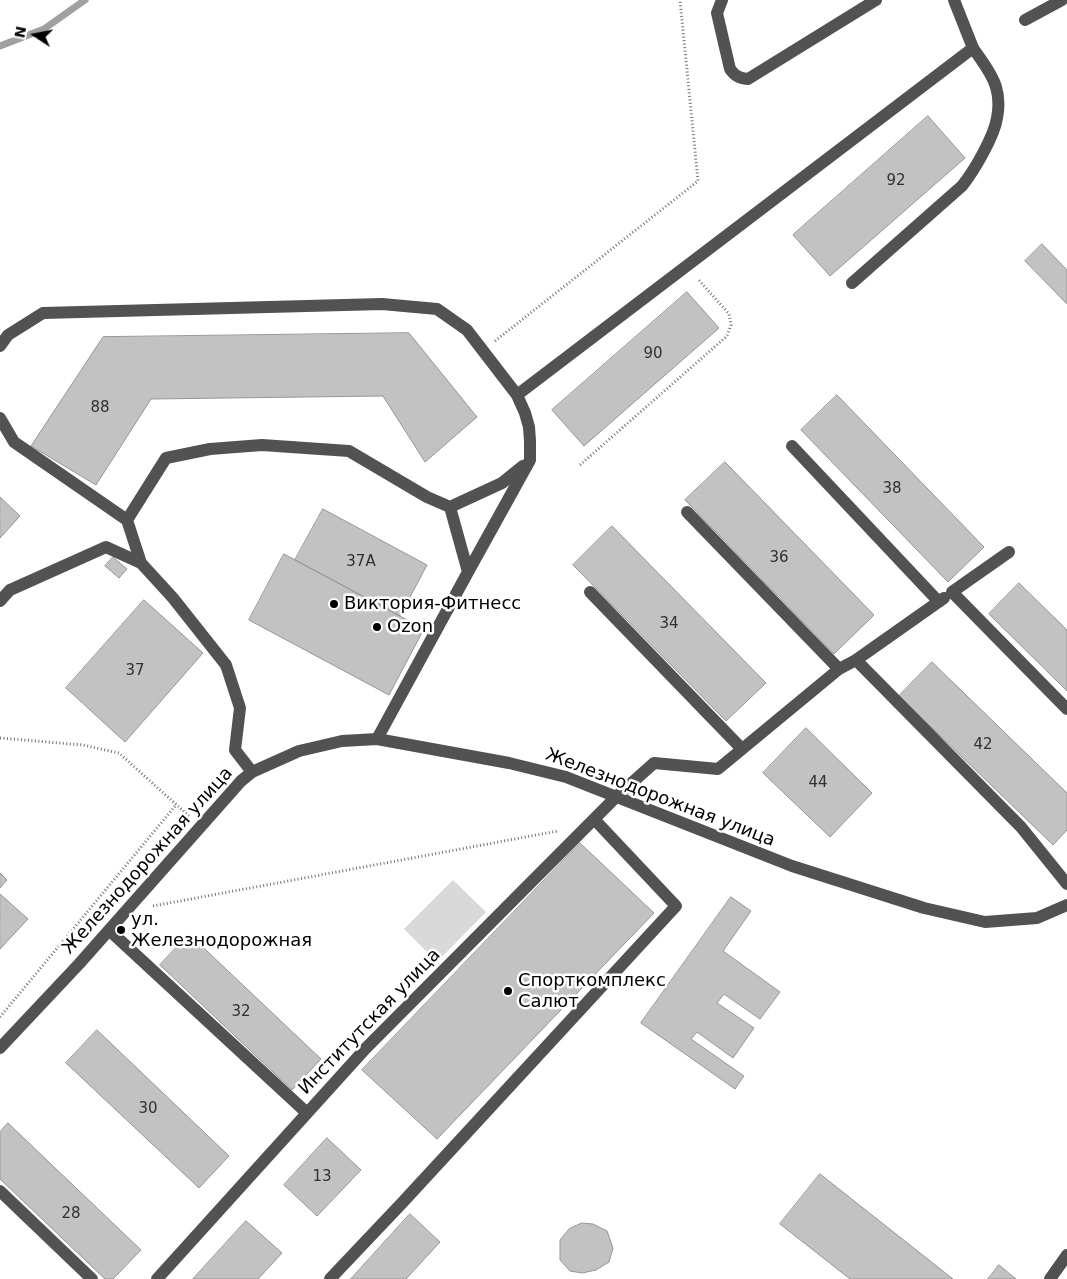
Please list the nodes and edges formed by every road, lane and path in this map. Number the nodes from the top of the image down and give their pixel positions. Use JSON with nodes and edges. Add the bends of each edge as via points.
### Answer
{"nodes":[{"id":1,"x":680,"y":0,"type":"edge"},
{"id":2,"x":722,"y":0,"type":"edge"},
{"id":3,"x":876,"y":0,"type":"edge"},
{"id":4,"x":954,"y":0,"type":"edge"},
{"id":5,"x":1062,"y":0,"type":"edge"},
{"id":6,"x":1025,"y":20,"type":"dead end"},
{"id":7,"x":973,"y":48,"type":"junction"},
{"id":8,"x":686,"y":266,"type":"junction"},
{"id":9,"x":852,"y":283,"type":"dead end"},
{"id":10,"x":0,"y":346,"type":"edge"},
{"id":11,"x":483,"y":350,"type":"junction"},
{"id":12,"x":517,"y":395,"type":"junction"},
{"id":13,"x":0,"y":418,"type":"edge"},
{"id":14,"x":792,"y":446,"type":"dead end"},
{"id":15,"x":530,"y":460,"type":"junction"},
{"id":16,"x":580,"y":465,"type":"dead end"},
{"id":17,"x":450,"y":507,"type":"junction"},
{"id":18,"x":687,"y":512,"type":"dead end"},
{"id":19,"x":127,"y":520,"type":"junction"},
{"id":20,"x":1009,"y":552,"type":"dead end"},
{"id":21,"x":141,"y":563,"type":"junction"},
{"id":22,"x":468,"y":572,"type":"junction"},
{"id":23,"x":590,"y":592,"type":"dead end"},
{"id":24,"x":952,"y":592,"type":"junction"},
{"id":25,"x":0,"y":601,"type":"edge"},
{"id":26,"x":939,"y":602,"type":"junction"},
{"id":27,"x":856,"y":660,"type":"junction"},
{"id":28,"x":839,"y":669,"type":"junction"},
{"id":29,"x":1067,"y":709,"type":"edge"},
{"id":30,"x":0,"y":738,"type":"edge"},
{"id":31,"x":377,"y":738,"type":"junction"},
{"id":32,"x":742,"y":749,"type":"junction"},
{"id":33,"x":252,"y":772,"type":"junction"},
{"id":34,"x":616,"y":797,"type":"junction"},
{"id":35,"x":176,"y":804,"type":"junction"},
{"id":36,"x":594,"y":820,"type":"junction"},
{"id":37,"x":201,"y":827,"type":"junction"},
{"id":38,"x":583,"y":830,"type":"junction"},
{"id":39,"x":1067,"y":884,"type":"edge"},
{"id":40,"x":1067,"y":905,"type":"edge"},
{"id":41,"x":150,"y":907,"type":"dead end"},
{"id":42,"x":109,"y":930,"type":"junction"},
{"id":43,"x":0,"y":1017,"type":"edge"},
{"id":44,"x":0,"y":1048,"type":"edge"},
{"id":45,"x":307,"y":1113,"type":"junction"},
{"id":46,"x":0,"y":1192,"type":"edge"},
{"id":47,"x":1067,"y":1255,"type":"edge"},
{"id":48,"x":92,"y":1279,"type":"edge"},
{"id":49,"x":157,"y":1279,"type":"edge"},
{"id":50,"x":330,"y":1279,"type":"edge"},
{"id":51,"x":1050,"y":1279,"type":"edge"}],
"edges":[{"from":1,"to":11,"type":"path","via":[[698,181]]},
{"from":2,"to":3,"type":"street","via":[[717,13],[730,69],[740,78],[748,79]]},
{"from":4,"to":7,"type":"street"},
{"from":5,"to":6,"type":"street"},
{"from":7,"to":8,"type":"street"},
{"from":7,"to":9,"type":"street","via":[[997,88],[997,118],[993,132],[962,186]]},
{"from":8,"to":12,"type":"street"},
{"from":8,"to":16,"type":"path","via":[[729,314],[730,331]]},
{"from":10,"to":11,"type":"street","via":[[8,335],[43,313],[382,304],[437,309],[467,330]]},
{"from":11,"to":12,"type":"street"},
{"from":12,"to":15,"type":"street","via":[[529,427]]},
{"from":13,"to":19,"type":"street","via":[[14,442]]},
{"from":14,"to":26,"type":"street"},
{"from":15,"to":17,"type":"street","via":[[502,483]]},
{"from":15,"to":22,"type":"street"},
{"from":17,"to":19,"type":"street","via":[[348,451],[262,445],[210,449],[166,458]]},
{"from":17,"to":22,"type":"street"},
{"from":18,"to":28,"type":"street"},
{"from":19,"to":21,"type":"street"},
{"from":20,"to":24,"type":"street","name":"Институтская улица"},
{"from":21,"to":25,"type":"street","via":[[106,547],[10,590]]},
{"from":21,"to":33,"type":"street","via":[[226,665],[240,708],[235,750]]},
{"from":22,"to":31,"type":"street"},
{"from":23,"to":32,"type":"street"},
{"from":24,"to":26,"type":"street","name":"Институтская улица"},
{"from":24,"to":29,"type":"street"},
{"from":26,"to":27,"type":"street","name":"Институтская улица"},
{"from":27,"to":28,"type":"street","name":"Институтская улица"},
{"from":27,"to":39,"type":"street","via":[[1021,827]]},
{"from":28,"to":32,"type":"street","name":"Институтская улица"},
{"from":30,"to":35,"type":"path","via":[[83,745],[119,753]]},
{"from":31,"to":33,"type":"street","name":"Железнодорожная улица","via":[[342,741],[299,751]]},
{"from":31,"to":34,"type":"street","name":"Железнодорожная улица","via":[[566,777]]},
{"from":32,"to":34,"type":"street","name":"Институтская улица","via":[[718,769],[654,763]]},
{"from":33,"to":37,"type":"street","name":"Железнодорожная улица"},
{"from":34,"to":36,"type":"street","name":"Институтская улица"},
{"from":34,"to":40,"type":"street","name":"Железнодорожная улица","via":[[792,866],[924,908],[985,922],[1037,918]]},
{"from":35,"to":37,"type":"path"},
{"from":35,"to":43,"type":"path"},
{"from":36,"to":38,"type":"street","name":"Институтская улица"},
{"from":36,"to":50,"type":"street","via":[[676,906]]},
{"from":37,"to":42,"type":"street","name":"Железнодорожная улица"},
{"from":38,"to":41,"type":"path","via":[[552,831]]},
{"from":38,"to":45,"type":"street","name":"Институтская улица","via":[[366,1048]]},
{"from":42,"to":44,"type":"street","name":"Железнодорожная улица"},
{"from":42,"to":45,"type":"street"},
{"from":45,"to":49,"type":"street","name":"Институтская улица"},
{"from":46,"to":48,"type":"street"},
{"from":47,"to":51,"type":"street"}]}
